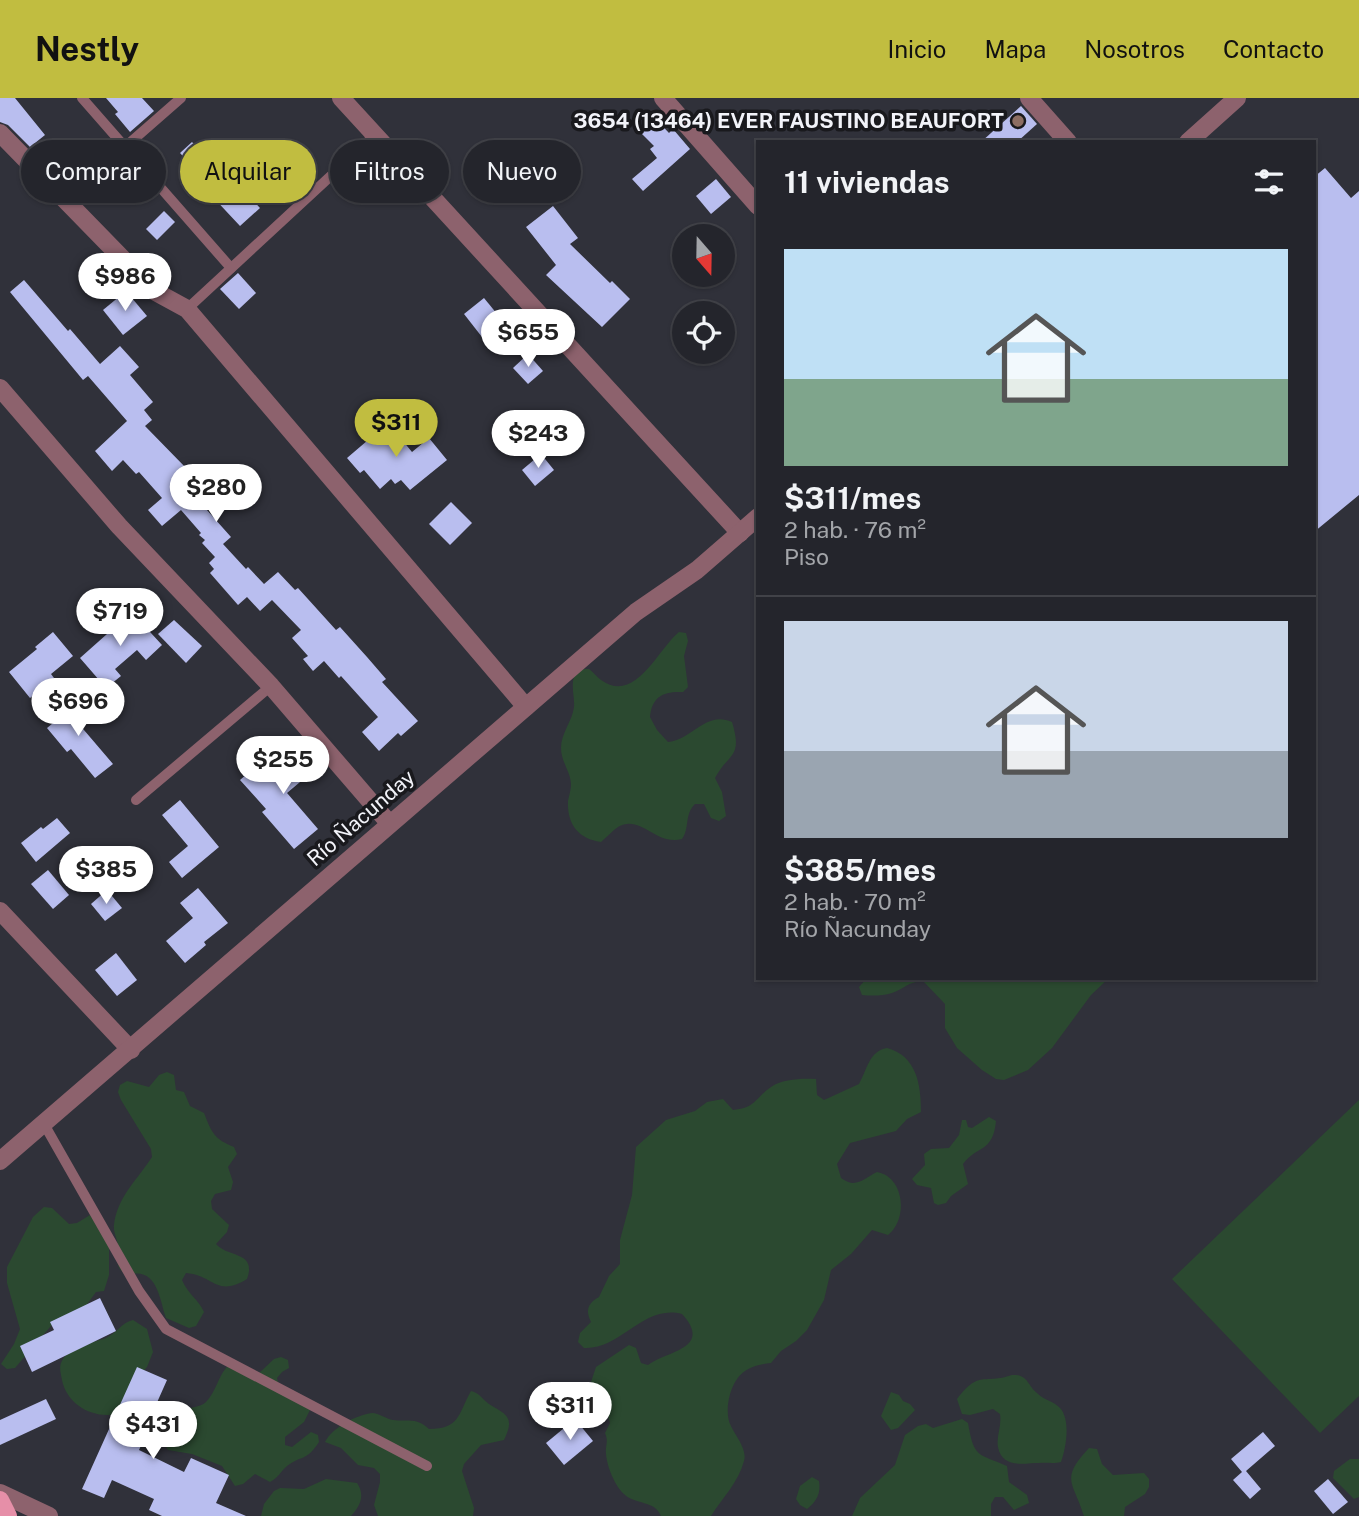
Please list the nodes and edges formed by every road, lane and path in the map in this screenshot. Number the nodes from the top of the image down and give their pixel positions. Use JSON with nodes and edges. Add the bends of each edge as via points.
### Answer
{"nodes":[{"id":1,"x":82,"y":98,"type":"edge"},
{"id":2,"x":181,"y":98,"type":"edge"},
{"id":3,"x":341,"y":98,"type":"edge"},
{"id":4,"x":663,"y":98,"type":"edge"},
{"id":5,"x":1029,"y":98,"type":"edge"},
{"id":6,"x":1237,"y":98,"type":"edge"},
{"id":7,"x":0,"y":133,"type":"edge"},
{"id":8,"x":375,"y":135,"type":"junction"},
{"id":9,"x":119,"y":140,"type":"edge"},
{"id":10,"x":133,"y":140,"type":"edge"},
{"id":11,"x":1066,"y":140,"type":"edge"},
{"id":12,"x":1190,"y":140,"type":"edge"},
{"id":13,"x":166,"y":194,"type":"edge"},
{"id":14,"x":756,"y":204,"type":"edge"},
{"id":15,"x":231,"y":268,"type":"junction"},
{"id":16,"x":187,"y":309,"type":"junction"},
{"id":17,"x":0,"y":388,"type":"edge"},
{"id":18,"x":756,"y":519,"type":"edge"},
{"id":19,"x":740,"y":533,"type":"junction"},
{"id":20,"x":271,"y":686,"type":"junction"},
{"id":21,"x":526,"y":707,"type":"junction"},
{"id":22,"x":136,"y":800,"type":"dead end"},
{"id":23,"x":389,"y":823,"type":"junction"},
{"id":24,"x":0,"y":911,"type":"edge"},
{"id":25,"x":131,"y":1050,"type":"junction"},
{"id":26,"x":44,"y":1124,"type":"junction"},
{"id":27,"x":0,"y":1161,"type":"edge"},
{"id":28,"x":427,"y":1466,"type":"dead end"},
{"id":29,"x":0,"y":1493,"type":"edge"},
{"id":30,"x":0,"y":1500,"type":"edge"},
{"id":31,"x":8,"y":1516,"type":"edge"},
{"id":32,"x":49,"y":1516,"type":"edge"}],
"edges":[{"from":1,"to":9,"type":"lane"},
{"from":2,"to":10,"type":"lane"},
{"from":3,"to":8,"type":"street"},
{"from":4,"to":14,"type":"street"},
{"from":5,"to":11,"type":"street"},
{"from":6,"to":12,"type":"street"},
{"from":7,"to":16,"type":"street","via":[[154,291]]},
{"from":8,"to":15,"type":"lane"},
{"from":8,"to":19,"type":"street"},
{"from":13,"to":15,"type":"lane"},
{"from":15,"to":16,"type":"lane"},
{"from":16,"to":21,"type":"street"},
{"from":17,"to":20,"type":"street","via":[[119,526]]},
{"from":18,"to":19,"type":"street","name":"Río Ñacunday"},
{"from":19,"to":21,"type":"street","name":"Río Ñacunday","via":[[636,612]]},
{"from":20,"to":22,"type":"lane"},
{"from":20,"to":23,"type":"street"},
{"from":21,"to":23,"type":"street","name":"Río Ñacunday"},
{"from":23,"to":25,"type":"street","name":"Río Ñacunday"},
{"from":24,"to":25,"type":"street"},
{"from":25,"to":26,"type":"street","name":"Río Ñacunday"},
{"from":26,"to":27,"type":"street","name":"Río Ñacunday"},
{"from":26,"to":28,"type":"lane","via":[[139,1291],[166,1329]]},
{"from":29,"to":32,"type":"street"},
{"from":30,"to":31,"type":"main road"}]}
